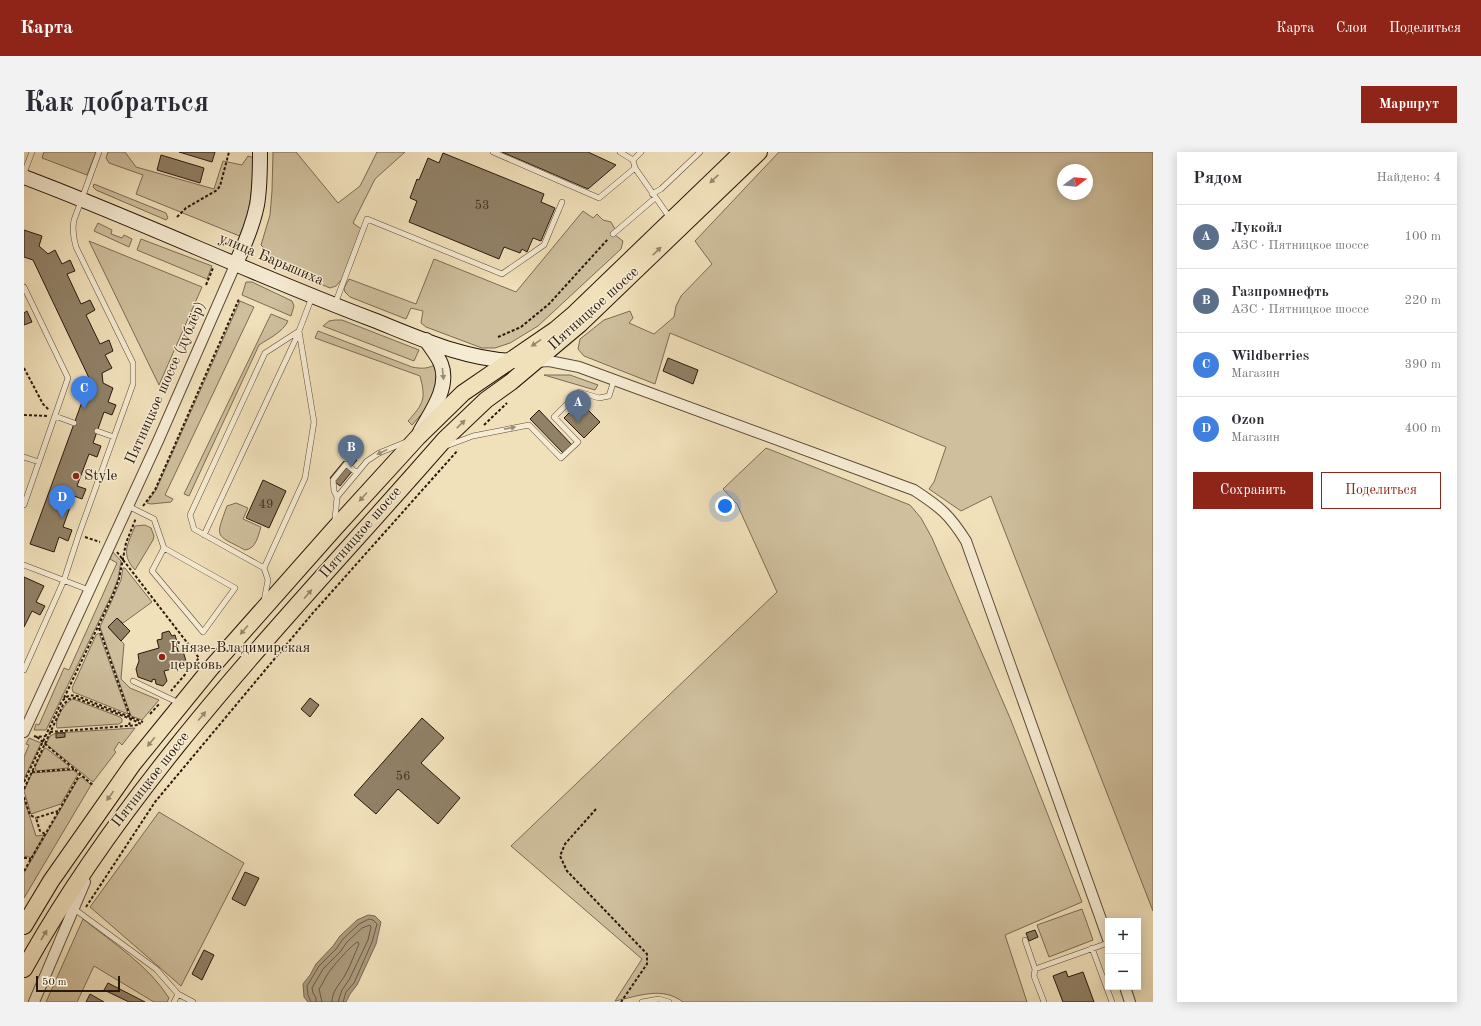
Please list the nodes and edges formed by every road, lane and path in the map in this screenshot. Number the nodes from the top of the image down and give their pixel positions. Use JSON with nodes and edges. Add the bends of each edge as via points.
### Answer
{"nodes":[{"id":1,"x":32,"y":152,"type":"edge"},
{"id":2,"x":99,"y":152,"type":"edge"},
{"id":3,"x":229,"y":152,"type":"edge"},
{"id":4,"x":260,"y":152,"type":"edge"},
{"id":5,"x":494,"y":152,"type":"edge"},
{"id":6,"x":620,"y":152,"type":"edge"},
{"id":7,"x":641,"y":152,"type":"edge"},
{"id":8,"x":700,"y":152,"type":"edge"},
{"id":9,"x":742,"y":152,"type":"edge"},
{"id":10,"x":759,"y":152,"type":"edge"},
{"id":11,"x":633,"y":160,"type":"junction"},
{"id":12,"x":635,"y":168,"type":"junction"},
{"id":13,"x":24,"y":173,"type":"edge"},
{"id":14,"x":24,"y":177,"type":"edge"},
{"id":15,"x":654,"y":196,"type":"junction"},
{"id":16,"x":82,"y":199,"type":"junction"},
{"id":17,"x":562,"y":202,"type":"dead end"},
{"id":18,"x":177,"y":217,"type":"dead end"},
{"id":19,"x":672,"y":220,"type":"junction"},
{"id":20,"x":613,"y":234,"type":"joint"},
{"id":21,"x":226,"y":238,"type":"dead end"},
{"id":22,"x":222,"y":246,"type":"dead end"},
{"id":23,"x":236,"y":263,"type":"junction"},
{"id":24,"x":213,"y":268,"type":"dead end"},
{"id":25,"x":206,"y":285,"type":"dead end"},
{"id":26,"x":24,"y":288,"type":"edge"},
{"id":27,"x":312,"y":296,"type":"junction"},
{"id":28,"x":239,"y":299,"type":"dead end"},
{"id":29,"x":334,"y":305,"type":"junction"},
{"id":30,"x":299,"y":331,"type":"junction"},
{"id":31,"x":498,"y":337,"type":"dead end"},
{"id":32,"x":426,"y":340,"type":"junction"},
{"id":33,"x":534,"y":362,"type":"junction"},
{"id":34,"x":497,"y":363,"type":"junction"},
{"id":35,"x":24,"y":368,"type":"edge"},
{"id":36,"x":26,"y":372,"type":"junction"},
{"id":37,"x":24,"y":375,"type":"edge"},
{"id":38,"x":614,"y":380,"type":"junction"},
{"id":39,"x":486,"y":400,"type":"junction"},
{"id":40,"x":510,"y":400,"type":"dead end"},
{"id":41,"x":24,"y":415,"type":"edge"},
{"id":42,"x":55,"y":416,"type":"junction"},
{"id":43,"x":74,"y":423,"type":"dead end"},
{"id":44,"x":97,"y":431,"type":"dead end"},
{"id":45,"x":473,"y":436,"type":"junction"},
{"id":46,"x":114,"y":437,"type":"junction"},
{"id":47,"x":418,"y":437,"type":"junction"},
{"id":48,"x":433,"y":453,"type":"junction"},
{"id":49,"x":24,"y":457,"type":"edge"},
{"id":50,"x":39,"y":462,"type":"junction"},
{"id":51,"x":357,"y":473,"type":"junction"},
{"id":52,"x":337,"y":497,"type":"junction"},
{"id":53,"x":24,"y":505,"type":"edge"},
{"id":54,"x":128,"y":506,"type":"junction"},
{"id":55,"x":139,"y":512,"type":"junction"},
{"id":56,"x":335,"y":528,"type":"junction"},
{"id":57,"x":79,"y":534,"type":"junction"},
{"id":58,"x":204,"y":535,"type":"junction"},
{"id":59,"x":109,"y":546,"type":"junction"},
{"id":60,"x":164,"y":548,"type":"junction"},
{"id":61,"x":123,"y":561,"type":"junction"},
{"id":62,"x":24,"y":565,"type":"edge"},
{"id":63,"x":264,"y":568,"type":"junction"},
{"id":64,"x":64,"y":580,"type":"junction"},
{"id":65,"x":89,"y":590,"type":"junction"},
{"id":66,"x":262,"y":610,"type":"junction"},
{"id":67,"x":98,"y":627,"type":"junction"},
{"id":68,"x":24,"y":670,"type":"edge"},
{"id":69,"x":133,"y":681,"type":"dead end"},
{"id":70,"x":70,"y":687,"type":"junction"},
{"id":71,"x":74,"y":695,"type":"junction"},
{"id":72,"x":165,"y":696,"type":"junction"},
{"id":73,"x":64,"y":698,"type":"junction"},
{"id":74,"x":182,"y":704,"type":"junction"},
{"id":75,"x":150,"y":714,"type":"dead end"},
{"id":76,"x":131,"y":718,"type":"junction"},
{"id":77,"x":143,"y":722,"type":"dead end"},
{"id":78,"x":129,"y":725,"type":"junction"},
{"id":79,"x":24,"y":732,"type":"edge"},
{"id":80,"x":51,"y":732,"type":"junction"},
{"id":81,"x":45,"y":736,"type":"junction"},
{"id":82,"x":37,"y":737,"type":"junction"},
{"id":83,"x":44,"y":743,"type":"junction"},
{"id":84,"x":75,"y":769,"type":"junction"},
{"id":85,"x":28,"y":772,"type":"junction"},
{"id":86,"x":32,"y":772,"type":"junction"},
{"id":87,"x":80,"y":774,"type":"junction"},
{"id":88,"x":24,"y":782,"type":"edge"},
{"id":89,"x":94,"y":786,"type":"dead end"},
{"id":90,"x":24,"y":789,"type":"edge"},
{"id":91,"x":24,"y":797,"type":"edge"},
{"id":92,"x":596,"y":810,"type":"dead end"},
{"id":93,"x":59,"y":811,"type":"junction"},
{"id":94,"x":36,"y":818,"type":"junction"},
{"id":95,"x":45,"y":834,"type":"junction"},
{"id":96,"x":99,"y":850,"type":"junction"},
{"id":97,"x":24,"y":858,"type":"edge"},
{"id":98,"x":31,"y":859,"type":"junction"},
{"id":99,"x":24,"y":871,"type":"edge"},
{"id":100,"x":73,"y":908,"type":"junction"},
{"id":101,"x":82,"y":914,"type":"junction"},
{"id":102,"x":24,"y":926,"type":"edge"},
{"id":103,"x":1105,"y":931,"type":"edge"},
{"id":104,"x":1025,"y":940,"type":"dead end"},
{"id":105,"x":1105,"y":944,"type":"edge"},
{"id":106,"x":1092,"y":948,"type":"junction"},
{"id":107,"x":24,"y":969,"type":"edge"},
{"id":108,"x":1035,"y":969,"type":"junction"},
{"id":109,"x":1126,"y":990,"type":"edge"},
{"id":110,"x":178,"y":994,"type":"junction"},
{"id":111,"x":34,"y":1002,"type":"edge"},
{"id":112,"x":174,"y":1002,"type":"edge"},
{"id":113,"x":193,"y":1002,"type":"edge"},
{"id":114,"x":622,"y":1002,"type":"edge"},
{"id":115,"x":642,"y":1002,"type":"edge"},
{"id":116,"x":669,"y":1002,"type":"edge"},
{"id":117,"x":1044,"y":1002,"type":"edge"},
{"id":118,"x":1112,"y":1002,"type":"edge"},
{"id":119,"x":1130,"y":1002,"type":"edge"}],
"edges":[{"from":1,"to":13,"type":"lane"},
{"from":2,"to":16,"type":"lane"},
{"from":3,"to":18,"type":"path","via":[[217,190],[186,208]]},
{"from":4,"to":23,"type":"main road","via":[[257,205],[251,228]]},
{"from":5,"to":12,"type":"lane","via":[[599,198]]},
{"from":6,"to":11,"type":"lane"},
{"from":7,"to":11,"type":"lane"},
{"from":8,"to":15,"type":"lane"},
{"from":9,"to":19,"type":"main road","name":"Пятницкое шоссе","one_way":true},
{"from":33,"to":10,"type":"main road","name":"Пятницкое шоссе","one_way":true,"via":[[580,324]]},
{"from":11,"to":12,"type":"lane"},
{"from":12,"to":15,"type":"lane"},
{"from":14,"to":16,"type":"main road","name":"улица Барышиха"},
{"from":15,"to":19,"type":"lane"},
{"from":15,"to":20,"type":"lane"},
{"from":16,"to":23,"type":"main road","name":"улица Барышиха"},
{"from":16,"to":46,"type":"lane","via":[[73,228],[76,247],[133,362],[133,384]]},
{"from":17,"to":29,"type":"lane","via":[[544,245],[502,274],[367,218]]},
{"from":19,"to":34,"type":"main road","name":"Пятницкое шоссе","one_way":true,"via":[[555,330]]},
{"from":20,"to":31,"type":"path","via":[[549,304],[521,327]]},
{"from":21,"to":22,"type":"path"},
{"from":23,"to":27,"type":"main road","name":"улица Барышиха"},
{"from":23,"to":54,"type":"street","name":"Пятницкое шоссе (дублёр)"},
{"from":24,"to":25,"type":"path"},
{"from":26,"to":42,"type":"lane","via":[[68,378]]},
{"from":27,"to":29,"type":"main road","name":"улица Барышиха"},
{"from":27,"to":30,"type":"lane"},
{"from":28,"to":55,"type":"path","via":[[155,490]]},
{"from":29,"to":32,"type":"main road","name":"улица Барышиха"},
{"from":30,"to":58,"type":"lane"},
{"from":30,"to":58,"type":"lane","via":[[265,353],[255,374],[190,515],[194,529]]},
{"from":30,"to":63,"type":"lane","via":[[314,422],[306,478]]},
{"from":32,"to":34,"type":"main road","name":"улица Барышиха"},
{"from":32,"to":47,"type":"main road","one_way":true,"via":[[441,364],[443,385]]},
{"from":33,"to":34,"type":"main road","name":"улица Барышиха"},
{"from":33,"to":38,"type":"street","via":[[549,361],[579,367]]},
{"from":33,"to":39,"type":"main road","name":"Пятницкое шоссе"},
{"from":34,"to":39,"type":"main road","via":[[497,381]]},
{"from":34,"to":47,"type":"main road","name":"Пятницкое шоссе","via":[[463,392]]},
{"from":35,"to":36,"type":"path"},
{"from":36,"to":37,"type":"path"},
{"from":36,"to":42,"type":"path","via":[[42,404]]},
{"from":45,"to":38,"type":"lane","one_way":true,"via":[[529,425],[561,458],[578,442],[554,417],[579,392],[599,398],[609,396]]},
{"from":38,"to":103,"type":"street","via":[[914,490],[937,505],[953,520],[966,541]]},
{"from":48,"to":39,"type":"main road","name":"Пятницкое шоссе","one_way":true},
{"from":40,"to":45,"type":"path"},
{"from":41,"to":42,"type":"path"},
{"from":42,"to":43,"type":"lane"},
{"from":42,"to":50,"type":"lane"},
{"from":44,"to":46,"type":"lane"},
{"from":45,"to":48,"type":"lane"},
{"from":45,"to":101,"type":"path","via":[[312,614],[154,802]]},
{"from":46,"to":57,"type":"lane"},
{"from":47,"to":51,"type":"lane","one_way":true,"via":[[379,453]]},
{"from":47,"to":56,"type":"main road","name":"Пятницкое шоссе","one_way":true},
{"from":96,"to":48,"type":"main road","name":"Пятницкое шоссе","one_way":true,"via":[[158,769],[229,683]]},
{"from":49,"to":50,"type":"lane"},
{"from":50,"to":53,"type":"lane"},
{"from":51,"to":52,"type":"lane"},
{"from":51,"to":52,"type":"lane","via":[[346,464],[333,480]]},
{"from":52,"to":56,"type":"lane"},
{"from":54,"to":55,"type":"lane"},
{"from":54,"to":59,"type":"street","name":"Пятницкое шоссе (дублёр)"},
{"from":55,"to":60,"type":"lane","via":[[154,519]]},
{"from":55,"to":61,"type":"path","via":[[126,544]]},
{"from":56,"to":66,"type":"main road","name":"Пятницкое шоссе"},
{"from":57,"to":59,"type":"path"},
{"from":57,"to":64,"type":"lane"},
{"from":58,"to":63,"type":"lane"},
{"from":59,"to":61,"type":"path","via":[[115,549]]},
{"from":59,"to":65,"type":"street","name":"Пятницкое шоссе (дублёр)"},
{"from":60,"to":60,"type":"lane","via":[[235,588],[204,632],[152,572]]},
{"from":61,"to":67,"type":"path","via":[[113,595]]},
{"from":61,"to":72,"type":"path","via":[[199,658]]},
{"from":62,"to":64,"type":"lane"},
{"from":63,"to":66,"type":"lane","via":[[268,580]]},
{"from":64,"to":65,"type":"lane"},
{"from":64,"to":68,"type":"lane"},
{"from":65,"to":79,"type":"street","name":"Пятницкое шоссе (дублёр)"},
{"from":66,"to":74,"type":"main road","name":"Пятницкое шоссе","one_way":true},
{"from":67,"to":70,"type":"path"},
{"from":67,"to":76,"type":"path"},
{"from":69,"to":72,"type":"lane"},
{"from":70,"to":71,"type":"path"},
{"from":70,"to":73,"type":"path"},
{"from":71,"to":73,"type":"path"},
{"from":71,"to":76,"type":"path"},
{"from":72,"to":74,"type":"lane"},
{"from":72,"to":75,"type":"path"},
{"from":73,"to":81,"type":"path"},
{"from":74,"to":102,"type":"main road","name":"Пятницкое шоссе","one_way":true,"via":[[100,809]]},
{"from":76,"to":77,"type":"path"},
{"from":76,"to":78,"type":"path"},
{"from":76,"to":78,"type":"path","via":[[140,724]]},
{"from":76,"to":80,"type":"path","via":[[73,698],[63,704]]},
{"from":78,"to":80,"type":"path"},
{"from":79,"to":82,"type":"path"},
{"from":80,"to":81,"type":"path"},
{"from":80,"to":83,"type":"path"},
{"from":81,"to":82,"type":"path"},
{"from":81,"to":83,"type":"path"},
{"from":82,"to":83,"type":"path"},
{"from":83,"to":84,"type":"path"},
{"from":83,"to":85,"type":"path"},
{"from":83,"to":86,"type":"path"},
{"from":84,"to":86,"type":"path"},
{"from":84,"to":87,"type":"path"},
{"from":85,"to":86,"type":"path"},
{"from":85,"to":88,"type":"path"},
{"from":86,"to":90,"type":"path"},
{"from":87,"to":89,"type":"path"},
{"from":87,"to":93,"type":"path"},
{"from":91,"to":94,"type":"path","via":[[30,815]]},
{"from":92,"to":114,"type":"path","via":[[564,844],[560,856],[567,871],[647,954],[647,964]]},
{"from":93,"to":94,"type":"path"},
{"from":93,"to":95,"type":"path"},
{"from":94,"to":95,"type":"path","via":[[40,831]]},
{"from":95,"to":98,"type":"path"},
{"from":96,"to":100,"type":"street"},
{"from":107,"to":96,"type":"main road","name":"Пятницкое шоссе","one_way":true},
{"from":97,"to":98,"type":"path"},
{"from":98,"to":99,"type":"path"},
{"from":100,"to":101,"type":"lane"},
{"from":100,"to":111,"type":"street"},
{"from":101,"to":110,"type":"lane","via":[[156,970]]},
{"from":104,"to":108,"type":"lane"},
{"from":105,"to":106,"type":"lane"},
{"from":106,"to":108,"type":"lane"},
{"from":106,"to":118,"type":"lane"},
{"from":108,"to":117,"type":"lane","via":[[1034,976]]},
{"from":109,"to":119,"type":"street"},
{"from":110,"to":112,"type":"lane"},
{"from":110,"to":113,"type":"lane"},
{"from":115,"to":116,"type":"lane","via":[[659,999]]}]}
